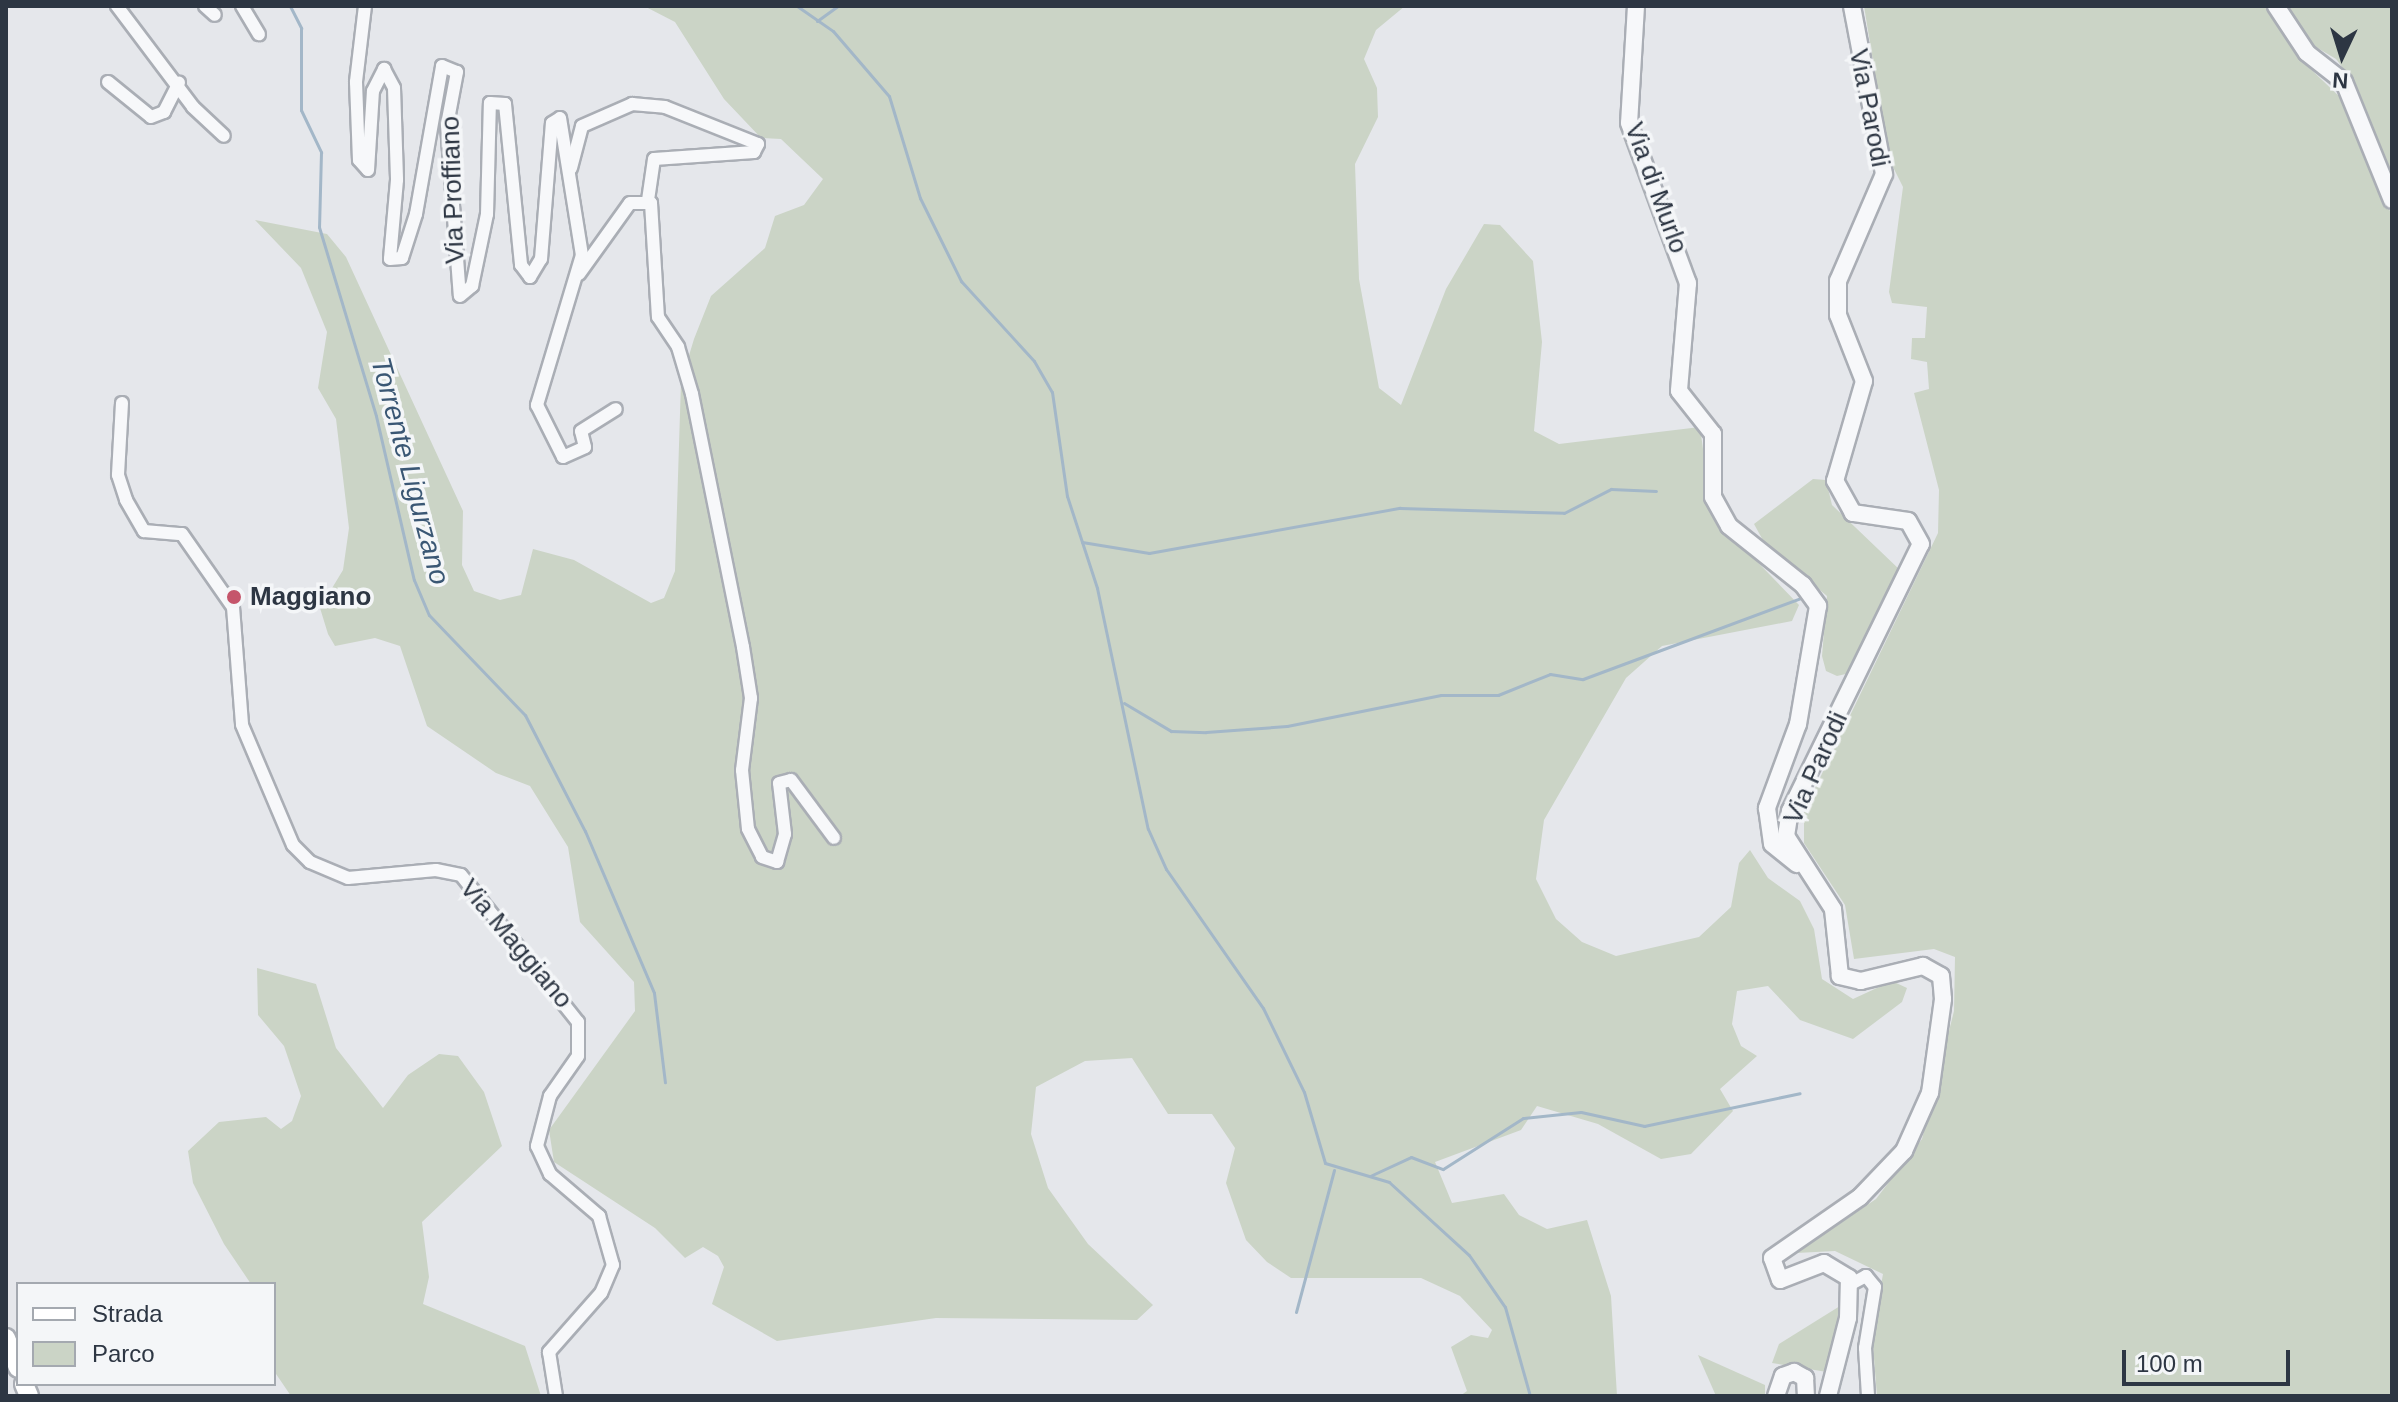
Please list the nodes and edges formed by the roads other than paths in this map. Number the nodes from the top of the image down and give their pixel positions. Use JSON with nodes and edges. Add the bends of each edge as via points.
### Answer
{"nodes":[{"id":1,"x":117,"y":6,"type":"edge"},
{"id":2,"x":242,"y":6,"type":"edge"},
{"id":3,"x":365,"y":6,"type":"edge"},
{"id":4,"x":1636,"y":6,"type":"edge"},
{"id":5,"x":1852,"y":6,"type":"edge"},
{"id":6,"x":2276,"y":6,"type":"edge"},
{"id":7,"x":259,"y":34,"type":"dead end"},
{"id":8,"x":108,"y":82,"type":"dead end"},
{"id":9,"x":179,"y":83,"type":"junction"},
{"id":10,"x":224,"y":136,"type":"dead end"},
{"id":11,"x":571,"y":168,"type":"junction"},
{"id":12,"x":648,"y":200,"type":"junction"},
{"id":13,"x":2392,"y":200,"type":"edge"},
{"id":14,"x":579,"y":274,"type":"junction"},
{"id":15,"x":122,"y":403,"type":"dead end"},
{"id":16,"x":616,"y":409,"type":"dead end"},
{"id":17,"x":834,"y":838,"type":"dead end"},
{"id":18,"x":1798,"y":865,"type":"junction"},
{"id":19,"x":1851,"y":1284,"type":"junction"},
{"id":20,"x":6,"y":1338,"type":"edge"},
{"id":21,"x":16,"y":1363,"type":"edge"},
{"id":22,"x":556,"y":1396,"type":"edge"},
{"id":23,"x":1776,"y":1396,"type":"edge"},
{"id":24,"x":1806,"y":1396,"type":"edge"},
{"id":25,"x":1828,"y":1396,"type":"edge"},
{"id":26,"x":1868,"y":1396,"type":"edge"}],
"edges":[{"from":1,"to":9,"type":"street"},
{"from":2,"to":7,"type":"street"},
{"from":3,"to":11,"type":"street","name":"Via Proffiano","via":[[356,82],[359,160],[369,169],[373,91],[384,69],[394,88],[392,261],[402,258],[416,214],[442,66],[457,72],[447,125],[460,296],[472,286],[487,214],[490,103],[505,104],[508,170],[528,276],[541,259],[557,117]]},
{"from":4,"to":18,"type":"street","name":"Via di Murlo","via":[[1629,123],[1688,283],[1679,391],[1713,434],[1713,497],[1729,526],[1803,585],[1818,606],[1798,724],[1767,808],[1772,844]]},
{"from":5,"to":18,"type":"street","name":"Via Parodi","via":[[1884,174],[1838,281],[1838,315],[1864,381],[1835,481],[1853,513],[1908,521],[1921,544],[1790,811],[1786,836]]},
{"from":6,"to":13,"type":"street","via":[[2307,53],[2344,82]]},
{"from":8,"to":9,"type":"street","via":[[151,117],[164,112]]},
{"from":9,"to":10,"type":"street"},
{"from":11,"to":12,"type":"street","name":"Via Proffiano","via":[[582,126],[632,104],[665,107],[758,144],[754,152],[654,159]]},
{"from":11,"to":14,"type":"street","name":"Via Proffiano","via":[[582,227]]},
{"from":12,"to":14,"type":"street","name":"Via Proffiano","via":[[630,203]]},
{"from":12,"to":17,"type":"street","name":"Via Proffiano","via":[[658,317],[678,347],[692,394],[743,647],[751,698],[742,770],[748,829],[762,857],[777,862],[785,834],[779,783],[791,780]]},
{"from":14,"to":16,"type":"street","name":"Via Proffiano","via":[[537,394],[539,416],[566,457],[587,445],[581,431]]},
{"from":15,"to":22,"type":"street","name":"Via Maggiano","via":[[118,475],[126,500],[144,531],[182,534],[233,607],[242,725],[293,845],[326,871],[348,878],[436,870],[461,875],[578,1022],[578,1056],[550,1096],[536,1142],[550,1174],[599,1216],[613,1265],[601,1293],[549,1352]]},
{"from":18,"to":19,"type":"street","name":"Via Parodi","via":[[1833,909],[1840,976],[1861,981],[1923,966],[1938,973],[1943,990],[1933,1080],[1904,1151],[1860,1197],[1772,1258],[1780,1280],[1830,1263]]},
{"from":19,"to":25,"type":"street"},
{"from":19,"to":26,"type":"street","via":[[1866,1276],[1875,1287],[1865,1348]]},
{"from":20,"to":21,"type":"main road"},
{"from":23,"to":24,"type":"street","via":[[1783,1376],[1794,1372],[1805,1378]]}]}
